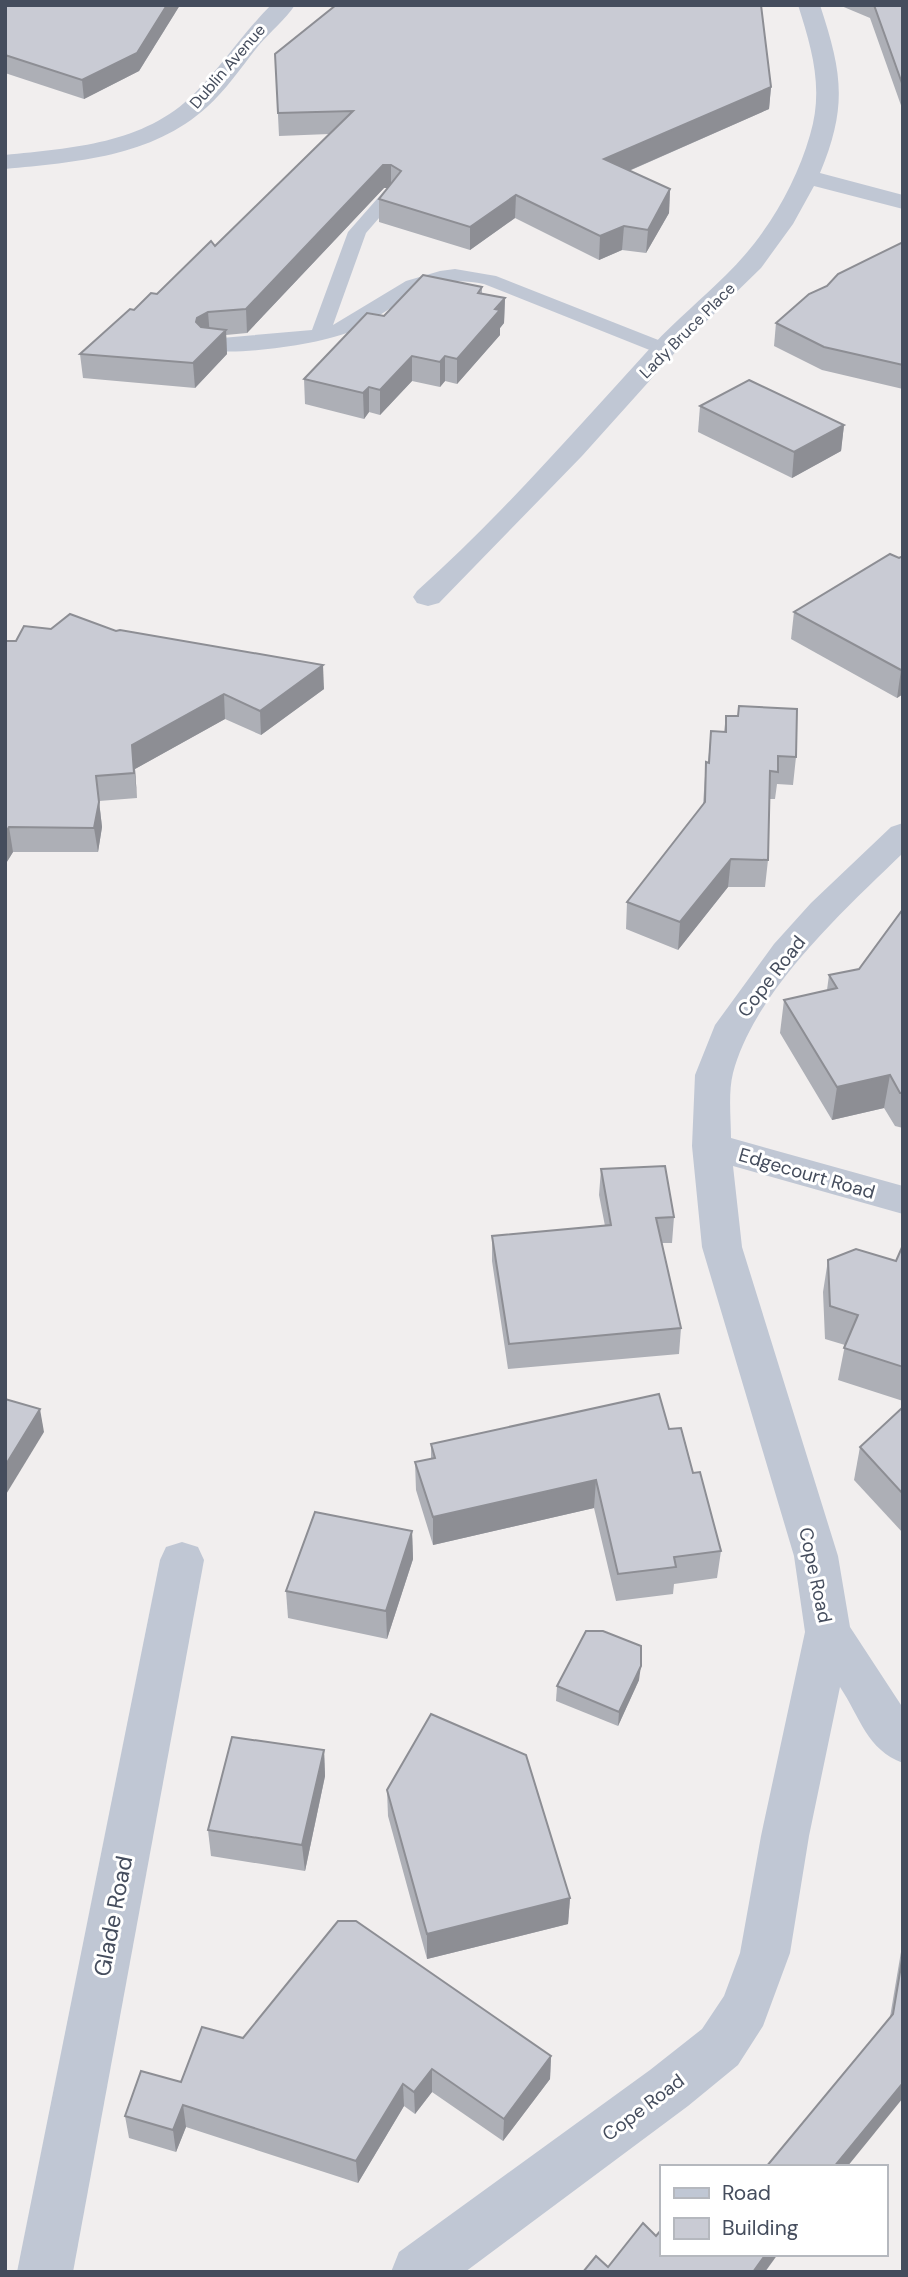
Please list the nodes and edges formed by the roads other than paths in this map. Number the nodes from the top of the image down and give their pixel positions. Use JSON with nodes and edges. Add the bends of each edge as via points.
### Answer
{"nodes":[{"id":1,"x":284,"y":5,"type":"edge"},
{"id":2,"x":810,"y":5,"type":"edge"},
{"id":3,"x":5,"y":162,"type":"edge"},
{"id":4,"x":807,"y":177,"type":"junction"},
{"id":5,"x":390,"y":195,"type":"edge"},
{"id":6,"x":903,"y":202,"type":"edge"},
{"id":7,"x":320,"y":334,"type":"junction"},
{"id":8,"x":210,"y":345,"type":"edge"},
{"id":9,"x":664,"y":349,"type":"junction"},
{"id":10,"x":428,"y":597,"type":"dead end"},
{"id":11,"x":903,"y":834,"type":"edge"},
{"id":12,"x":711,"y":1146,"type":"junction"},
{"id":13,"x":903,"y":1200,"type":"edge"},
{"id":14,"x":182,"y":1559,"type":"dead end"},
{"id":15,"x":828,"y":1632,"type":"junction"},
{"id":16,"x":903,"y":1742,"type":"edge"},
{"id":17,"x":45,"y":2272,"type":"edge"},
{"id":18,"x":419,"y":2272,"type":"edge"}],
"edges":[{"from":1,"to":3,"type":"street","name":"Dublin Avenue","via":[[198,103],[176,121],[122,146]]},
{"from":2,"to":4,"type":"street","name":"Lady Bruce Place","via":[[822,41],[829,88],[827,113]]},
{"from":4,"to":6,"type":"street"},
{"from":4,"to":9,"type":"street","name":"Lady Bruce Place","via":[[774,234],[740,277]]},
{"from":5,"to":7,"type":"lane","via":[[357,232]]},
{"from":7,"to":8,"type":"lane"},
{"from":7,"to":9,"type":"lane","via":[[344,327],[416,282],[461,273]]},
{"from":9,"to":10,"type":"street","name":"Lady Bruce Place","via":[[605,418],[466,564]]},
{"from":11,"to":12,"type":"street","name":"Cope Road","via":[[823,911],[733,1025],[714,1075]]},
{"from":12,"to":13,"type":"street","name":"Edgecourt Road"},
{"from":12,"to":15,"type":"street","name":"Cope Road","via":[[722,1247],[816,1556]]},
{"from":14,"to":17,"type":"street","name":"Glade Road"},
{"from":15,"to":16,"type":"street","via":[[892,1733]]},
{"from":15,"to":18,"type":"street","name":"Cope Road","via":[[765,1953],[745,2010],[719,2046],[669,2088]]}]}
